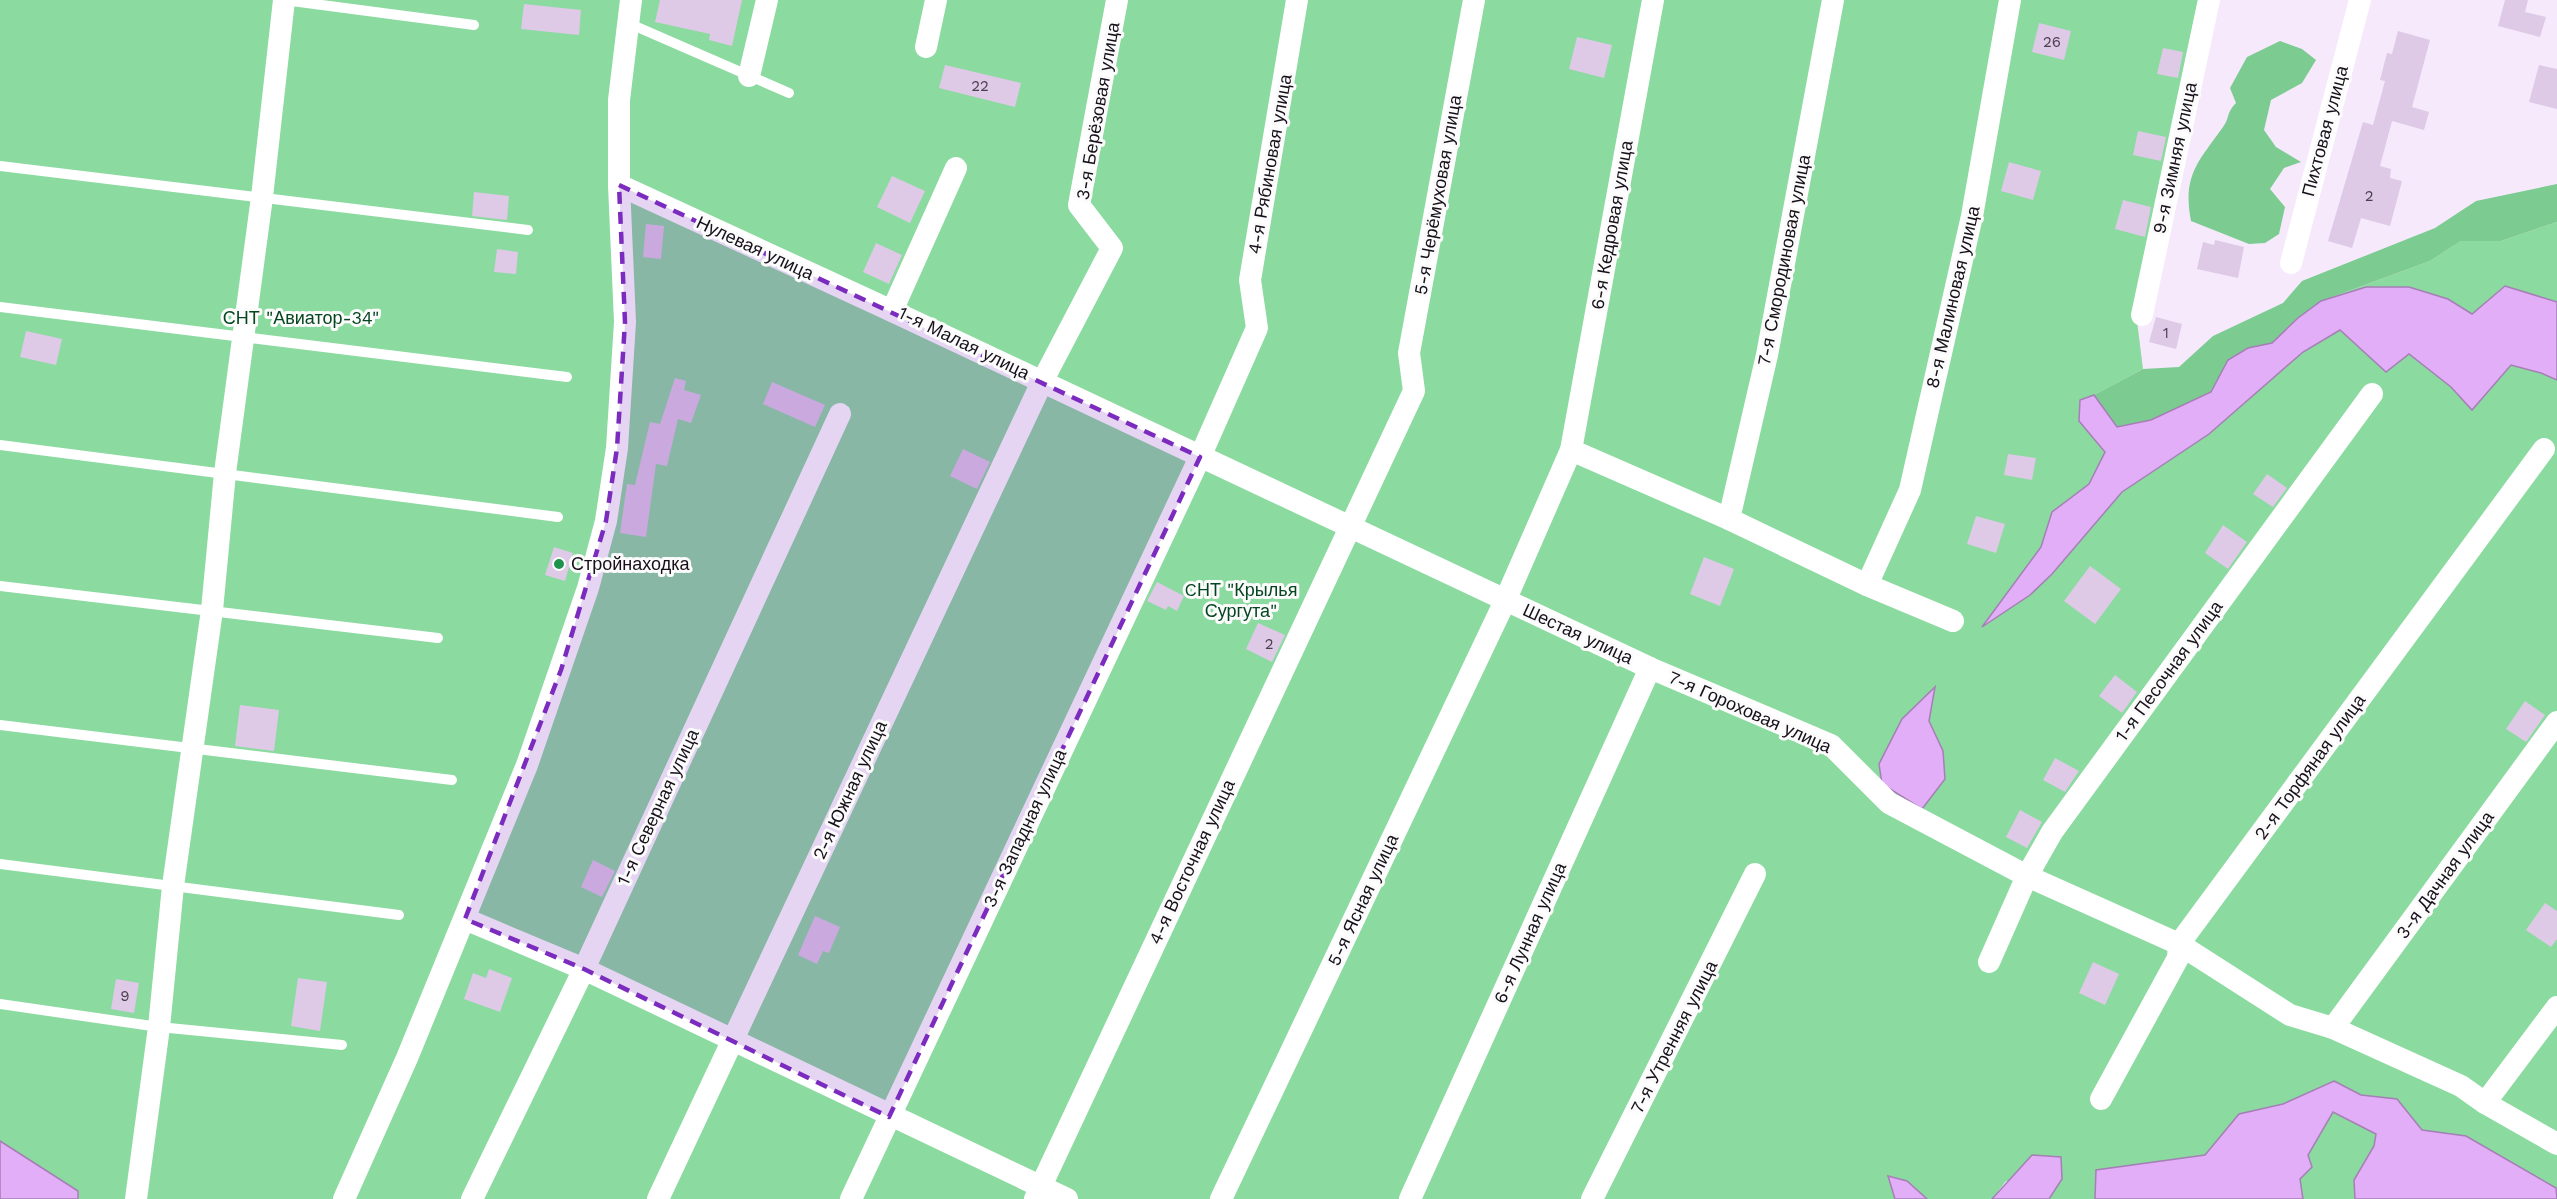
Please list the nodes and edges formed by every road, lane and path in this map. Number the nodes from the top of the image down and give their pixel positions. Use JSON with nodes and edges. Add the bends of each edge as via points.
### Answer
{"nodes":[{"id":1,"x":284,"y":0,"type":"edge"},
{"id":2,"x":632,"y":0,"type":"edge"},
{"id":3,"x":767,"y":0,"type":"edge"},
{"id":4,"x":936,"y":0,"type":"edge"},
{"id":5,"x":1117,"y":0,"type":"edge"},
{"id":6,"x":1297,"y":0,"type":"edge"},
{"id":7,"x":1474,"y":0,"type":"edge"},
{"id":8,"x":1653,"y":0,"type":"edge"},
{"id":9,"x":1833,"y":0,"type":"edge"},
{"id":10,"x":2010,"y":0,"type":"edge"},
{"id":11,"x":2209,"y":0,"type":"edge"},
{"id":12,"x":2360,"y":0,"type":"edge"},
{"id":13,"x":628,"y":23,"type":"junction"},
{"id":14,"x":474,"y":25,"type":"dead end"},
{"id":15,"x":926,"y":46,"type":"dead end"},
{"id":16,"x":749,"y":76,"type":"junction"},
{"id":17,"x":789,"y":93,"type":"dead end"},
{"id":18,"x":0,"y":166,"type":"edge"},
{"id":19,"x":956,"y":168,"type":"dead end"},
{"id":20,"x":619,"y":185,"type":"junction"},
{"id":21,"x":262,"y":197,"type":"junction"},
{"id":22,"x":528,"y":230,"type":"dead end"},
{"id":23,"x":1112,"y":248,"type":"joint"},
{"id":24,"x":2290,"y":263,"type":"dead end"},
{"id":25,"x":0,"y":308,"type":"edge"},
{"id":26,"x":892,"y":310,"type":"junction"},
{"id":27,"x":2142,"y":315,"type":"dead end"},
{"id":28,"x":1257,"y":328,"type":"joint"},
{"id":29,"x":244,"y":336,"type":"junction"},
{"id":30,"x":567,"y":376,"type":"dead end"},
{"id":31,"x":1042,"y":381,"type":"junction"},
{"id":32,"x":1414,"y":391,"type":"joint"},
{"id":33,"x":2372,"y":394,"type":"dead end"},
{"id":34,"x":840,"y":414,"type":"dead end"},
{"id":35,"x":0,"y":445,"type":"edge"},
{"id":36,"x":2544,"y":449,"type":"dead end"},
{"id":37,"x":1571,"y":450,"type":"junction"},
{"id":38,"x":1200,"y":457,"type":"junction"},
{"id":39,"x":225,"y":473,"type":"junction"},
{"id":40,"x":558,"y":517,"type":"dead end"},
{"id":41,"x":1730,"y":519,"type":"junction"},
{"id":42,"x":1350,"y":525,"type":"junction"},
{"id":43,"x":1867,"y":585,"type":"junction"},
{"id":44,"x":0,"y":586,"type":"edge"},
{"id":45,"x":1505,"y":601,"type":"junction"},
{"id":46,"x":212,"y":610,"type":"junction"},
{"id":47,"x":1953,"y":621,"type":"dead end"},
{"id":48,"x":438,"y":638,"type":"dead end"},
{"id":49,"x":1650,"y":668,"type":"junction"},
{"id":50,"x":2557,"y":722,"type":"edge"},
{"id":51,"x":0,"y":725,"type":"edge"},
{"id":52,"x":193,"y":748,"type":"junction"},
{"id":53,"x":452,"y":780,"type":"dead end"},
{"id":54,"x":0,"y":864,"type":"edge"},
{"id":55,"x":1755,"y":874,"type":"dead end"},
{"id":56,"x":2027,"y":876,"type":"junction"},
{"id":57,"x":173,"y":886,"type":"junction"},
{"id":58,"x":399,"y":915,"type":"dead end"},
{"id":59,"x":465,"y":919,"type":"junction"},
{"id":60,"x":2180,"y":944,"type":"junction"},
{"id":61,"x":1989,"y":962,"type":"dead end"},
{"id":62,"x":584,"y":969,"type":"junction"},
{"id":63,"x":0,"y":1004,"type":"edge"},
{"id":64,"x":2557,"y":1007,"type":"edge"},
{"id":65,"x":159,"y":1027,"type":"junction"},
{"id":66,"x":2333,"y":1028,"type":"junction"},
{"id":67,"x":734,"y":1040,"type":"junction"},
{"id":68,"x":342,"y":1045,"type":"dead end"},
{"id":69,"x":2101,"y":1099,"type":"dead end"},
{"id":70,"x":2485,"y":1103,"type":"junction"},
{"id":71,"x":889,"y":1117,"type":"junction"},
{"id":72,"x":2557,"y":1144,"type":"edge"},
{"id":73,"x":1037,"y":1193,"type":"edge"},
{"id":74,"x":136,"y":1199,"type":"edge"},
{"id":75,"x":344,"y":1199,"type":"edge"},
{"id":76,"x":472,"y":1199,"type":"edge"},
{"id":77,"x":658,"y":1199,"type":"edge"},
{"id":78,"x":851,"y":1199,"type":"edge"},
{"id":79,"x":1067,"y":1199,"type":"edge"},
{"id":80,"x":1221,"y":1199,"type":"edge"},
{"id":81,"x":1410,"y":1199,"type":"edge"},
{"id":82,"x":1592,"y":1199,"type":"edge"}],
"edges":[{"from":1,"to":14,"type":"lane"},
{"from":1,"to":21,"type":"street"},
{"from":2,"to":13,"type":"street"},
{"from":3,"to":16,"type":"street"},
{"from":4,"to":15,"type":"street"},
{"from":5,"to":23,"type":"street","name":"3-я Берёзовая улица","via":[[1078,205]]},
{"from":6,"to":28,"type":"street","name":"4-я Рябиновая улица","via":[[1250,280]]},
{"from":7,"to":32,"type":"street","name":"5-я Черёмуховая улица","via":[[1410,353]]},
{"from":8,"to":37,"type":"street","name":"6-я Кедровая улица"},
{"from":9,"to":41,"type":"street","name":"7-я Смородиновая улица","via":[[1767,355]]},
{"from":10,"to":43,"type":"street","name":"8-я Малиновая улица","via":[[1972,216],[1910,490]]},
{"from":11,"to":27,"type":"street","name":"9-я Зимняя улица"},
{"from":12,"to":24,"type":"street","name":"Пихтовая улица"},
{"from":13,"to":16,"type":"lane"},
{"from":13,"to":20,"type":"street","via":[[619,100]]},
{"from":16,"to":17,"type":"lane"},
{"from":18,"to":21,"type":"lane"},
{"from":19,"to":26,"type":"street","name":"1-я Малая улица"},
{"from":20,"to":26,"type":"street","name":"Нулевая улица"},
{"from":20,"to":59,"type":"street","via":[[625,322],[617,448],[606,522],[557,681]]},
{"from":21,"to":22,"type":"lane"},
{"from":21,"to":29,"type":"street"},
{"from":23,"to":31,"type":"street","name":"2-я Южная улица"},
{"from":25,"to":29,"type":"lane"},
{"from":26,"to":31,"type":"street","name":"1-я Малая улица"},
{"from":28,"to":38,"type":"street","name":"3-я Западная улица"},
{"from":29,"to":30,"type":"lane"},
{"from":29,"to":39,"type":"street"},
{"from":31,"to":38,"type":"street","name":"1-я Малая улица"},
{"from":31,"to":67,"type":"street","name":"2-я Южная улица"},
{"from":32,"to":42,"type":"street","name":"4-я Восточная улица"},
{"from":33,"to":56,"type":"street","name":"1-я Песочная улица","via":[[2052,832]]},
{"from":34,"to":62,"type":"street","name":"1-я Северная улица"},
{"from":35,"to":39,"type":"lane"},
{"from":36,"to":60,"type":"street","name":"2-я Торфяная улица"},
{"from":37,"to":41,"type":"street"},
{"from":37,"to":45,"type":"street","name":"6-я Кедровая улица"},
{"from":38,"to":42,"type":"street","name":"Шестая улица"},
{"from":38,"to":71,"type":"street","name":"3-я Западная улица"},
{"from":39,"to":40,"type":"lane"},
{"from":39,"to":46,"type":"street"},
{"from":41,"to":43,"type":"street"},
{"from":42,"to":45,"type":"street","name":"Шестая улица"},
{"from":42,"to":73,"type":"street","name":"4-я Восточная улица"},
{"from":43,"to":47,"type":"street"},
{"from":44,"to":46,"type":"lane"},
{"from":45,"to":49,"type":"street","name":"Шестая улица"},
{"from":45,"to":80,"type":"street","name":"5-я Ясная улица"},
{"from":46,"to":48,"type":"lane"},
{"from":46,"to":52,"type":"street"},
{"from":49,"to":56,"type":"street","name":"7-я Гороховая улица","via":[[1831,745],[1889,803]]},
{"from":49,"to":81,"type":"street","name":"6-я Лунная улица"},
{"from":50,"to":66,"type":"street","name":"3-я Дачная улица"},
{"from":51,"to":52,"type":"lane"},
{"from":52,"to":53,"type":"lane"},
{"from":52,"to":57,"type":"street"},
{"from":54,"to":57,"type":"lane"},
{"from":55,"to":82,"type":"street","name":"7-я Утренняя улица"},
{"from":56,"to":60,"type":"street","name":"7-я Гороховая улица"},
{"from":56,"to":61,"type":"street","name":"1-я Песочная улица"},
{"from":57,"to":58,"type":"lane"},
{"from":57,"to":65,"type":"street"},
{"from":59,"to":62,"type":"street"},
{"from":59,"to":75,"type":"street"},
{"from":60,"to":66,"type":"street","name":"7-я Гороховая улица","via":[[2290,1015]]},
{"from":60,"to":69,"type":"street","name":"2-я Торфяная улица","via":[[2178,958]]},
{"from":62,"to":67,"type":"street"},
{"from":62,"to":76,"type":"street","name":"1-я Северная улица"},
{"from":63,"to":65,"type":"lane"},
{"from":64,"to":70,"type":"street"},
{"from":65,"to":68,"type":"lane"},
{"from":65,"to":74,"type":"street"},
{"from":66,"to":70,"type":"street","name":"7-я Гороховая улица","via":[[2461,1086]]},
{"from":67,"to":71,"type":"street"},
{"from":67,"to":77,"type":"street","name":"2-я Южная улица"},
{"from":70,"to":72,"type":"street","name":"7-я Гороховая улица"},
{"from":71,"to":73,"type":"street"},
{"from":71,"to":78,"type":"street","name":"3-я Западная улица"},
{"from":73,"to":79,"type":"street"}]}
